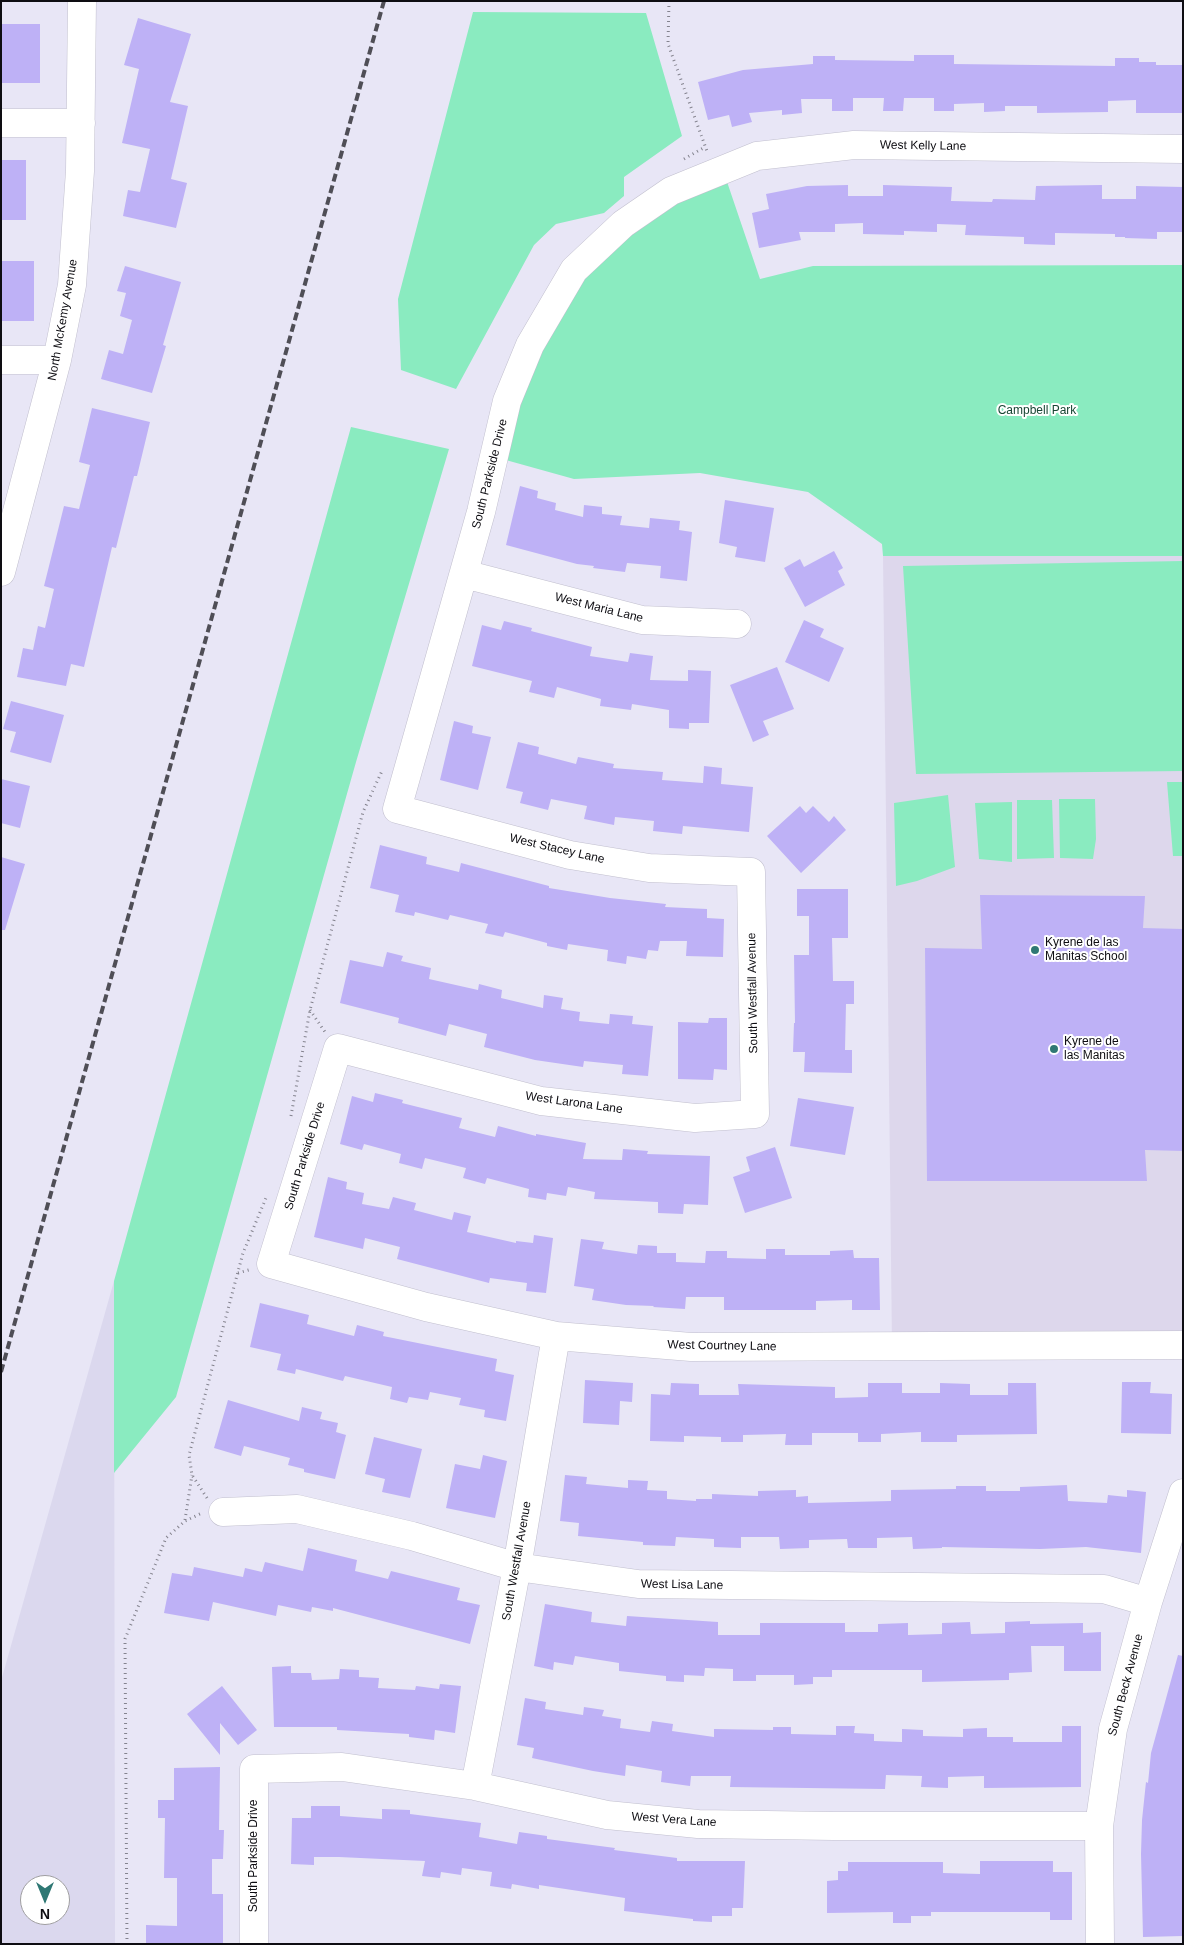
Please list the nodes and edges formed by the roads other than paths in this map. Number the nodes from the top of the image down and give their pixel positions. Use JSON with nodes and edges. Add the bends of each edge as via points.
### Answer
{"nodes":[{"id":1,"x":82,"y":1,"type":"edge"},
{"id":2,"x":1,"y":123,"type":"edge"},
{"id":3,"x":81,"y":123,"type":"junction"},
{"id":4,"x":1183,"y":149,"type":"edge"},
{"id":5,"x":671,"y":191,"type":"joint"},
{"id":6,"x":1,"y":360,"type":"edge"},
{"id":7,"x":58,"y":360,"type":"junction"},
{"id":8,"x":1,"y":572,"type":"edge"},
{"id":9,"x":464,"y":574,"type":"junction"},
{"id":10,"x":737,"y":624,"type":"dead end"},
{"id":11,"x":397,"y":809,"type":"joint"},
{"id":12,"x":751,"y":872,"type":"joint"},
{"id":13,"x":338,"y":1048,"type":"joint"},
{"id":14,"x":755,"y":1114,"type":"joint"},
{"id":15,"x":272,"y":1264,"type":"joint"},
{"id":16,"x":556,"y":1336,"type":"junction"},
{"id":17,"x":1183,"y":1345,"type":"edge"},
{"id":18,"x":1183,"y":1493,"type":"edge"},
{"id":19,"x":223,"y":1512,"type":"road end"},
{"id":20,"x":517,"y":1567,"type":"junction"},
{"id":21,"x":1148,"y":1602,"type":"junction"},
{"id":22,"x":254,"y":1769,"type":"joint"},
{"id":23,"x":475,"y":1786,"type":"junction"},
{"id":24,"x":1099,"y":1826,"type":"junction"},
{"id":25,"x":254,"y":1944,"type":"edge"},
{"id":26,"x":1100,"y":1944,"type":"edge"}],
"edges":[{"from":1,"to":3,"type":"street","name":"North McKemy Avenue"},
{"from":2,"to":3,"type":"street"},
{"from":3,"to":7,"type":"street","name":"North McKemy Avenue","via":[[77,238]]},
{"from":4,"to":5,"type":"street","name":"West Kelly Lane","via":[[854,145],[757,156]]},
{"from":5,"to":9,"type":"street","name":"South Parkside Drive","via":[[622,224],[574,270],[530,345],[507,401]]},
{"from":6,"to":7,"type":"street"},
{"from":7,"to":8,"type":"street","name":"North McKemy Avenue"},
{"from":9,"to":10,"type":"street","name":"West Maria Lane","via":[[642,620]]},
{"from":9,"to":11,"type":"street","name":"South Parkside Drive"},
{"from":11,"to":12,"type":"street","name":"West Stacey Lane","via":[[570,855],[649,868]]},
{"from":12,"to":14,"type":"street","name":"South Westfall Avenue"},
{"from":13,"to":14,"type":"street","name":"West Larona Lane","via":[[541,1101],[695,1118]]},
{"from":13,"to":15,"type":"street","name":"South Parkside Drive"},
{"from":15,"to":16,"type":"street","name":"West Courtney Lane","via":[[426,1307]]},
{"from":16,"to":17,"type":"street","name":"West Courtney Lane","via":[[691,1347]]},
{"from":16,"to":20,"type":"street","name":"South Westfall Avenue"},
{"from":18,"to":21,"type":"street","name":"South Beck Avenue"},
{"from":19,"to":20,"type":"street","name":"West Lisa Lane","via":[[297,1509],[412,1536]]},
{"from":20,"to":21,"type":"street","name":"West Lisa Lane","via":[[638,1584],[1104,1589]]},
{"from":20,"to":23,"type":"street","name":"South Westfall Avenue"},
{"from":21,"to":24,"type":"street","name":"South Beck Avenue","via":[[1112,1729]]},
{"from":22,"to":23,"type":"street","name":"West Vera Lane","via":[[342,1767]]},
{"from":22,"to":25,"type":"street","name":"South Parkside Drive"},
{"from":23,"to":24,"type":"street","name":"West Vera Lane","via":[[607,1815],[698,1824]]},
{"from":24,"to":26,"type":"street","name":"South Beck Avenue"}]}
